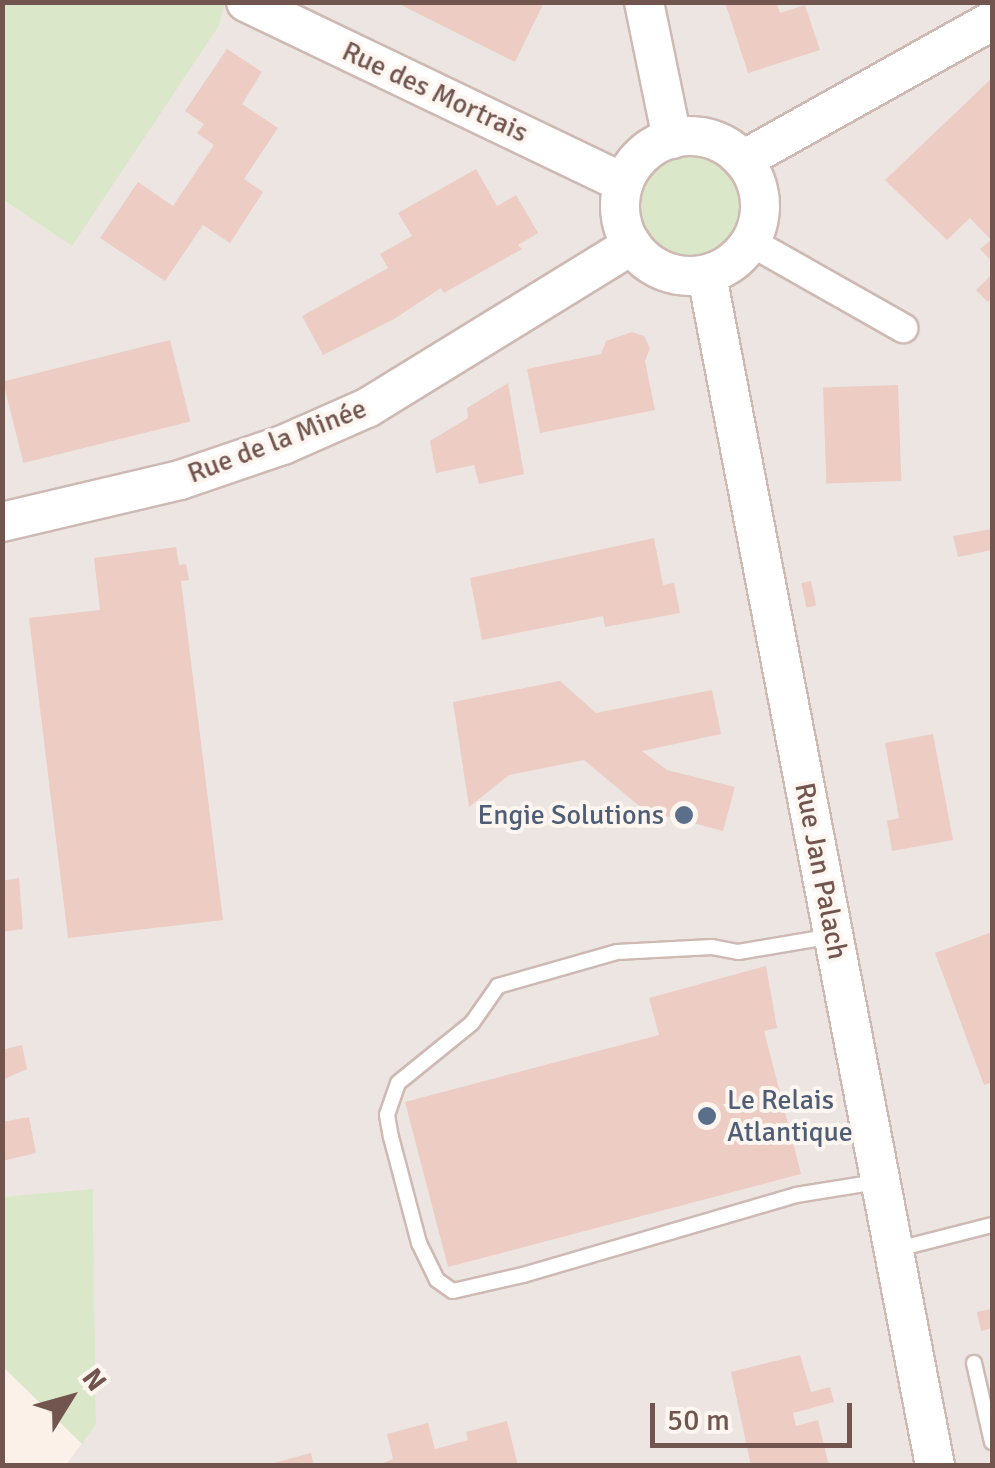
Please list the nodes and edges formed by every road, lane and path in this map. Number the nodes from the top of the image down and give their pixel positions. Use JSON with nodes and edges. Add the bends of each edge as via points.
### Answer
{"nodes":[{"id":1,"x":246,"y":2,"type":"edge"},
{"id":2,"x":644,"y":2,"type":"edge"},
{"id":3,"x":992,"y":21,"type":"edge"},
{"id":4,"x":672,"y":139,"type":"junction"},
{"id":5,"x":743,"y":160,"type":"junction"},
{"id":6,"x":624,"y":182,"type":"junction"},
{"id":7,"x":751,"y":242,"type":"junction"},
{"id":8,"x":632,"y":245,"type":"junction"},
{"id":9,"x":707,"y":276,"type":"junction"},
{"id":10,"x":904,"y":328,"type":"dead end"},
{"id":11,"x":2,"y":522,"type":"edge"},
{"id":12,"x":834,"y":936,"type":"junction"},
{"id":13,"x":880,"y":1182,"type":"junction"},
{"id":14,"x":992,"y":1226,"type":"edge"},
{"id":15,"x":894,"y":1250,"type":"junction"},
{"id":16,"x":974,"y":1363,"type":"dead end"},
{"id":17,"x":992,"y":1442,"type":"edge"},
{"id":18,"x":935,"y":1466,"type":"edge"}],
"edges":[{"from":1,"to":6,"type":"street","name":"Rue des Mortrais"},
{"from":2,"to":4,"type":"street"},
{"from":3,"to":5,"type":"street"},
{"from":4,"to":5,"type":"street","via":[[710,140]]},
{"from":4,"to":6,"type":"street","via":[[643,155]]},
{"from":5,"to":7,"type":"street","via":[[758,191]]},
{"from":6,"to":8,"type":"street","via":[[623,226]]},
{"from":7,"to":9,"type":"street"},
{"from":7,"to":10,"type":"street"},
{"from":8,"to":9,"type":"street","via":[[663,271]]},
{"from":8,"to":11,"type":"street","name":"Rue de la Minée","via":[[367,408],[300,438],[180,480]]},
{"from":9,"to":12,"type":"street","name":"Rue Jan Palach"},
{"from":12,"to":13,"type":"street","name":"Rue Jan Palach"},
{"from":12,"to":13,"type":"lane","via":[[780,949],[617,952],[498,986],[472,1022],[398,1083],[387,1116],[419,1244],[437,1280],[453,1291],[796,1195]]},
{"from":13,"to":15,"type":"street","name":"Rue Jan Palach"},
{"from":14,"to":15,"type":"lane"},
{"from":15,"to":18,"type":"street","name":"Rue Jan Palach"},
{"from":16,"to":17,"type":"lane"}]}
